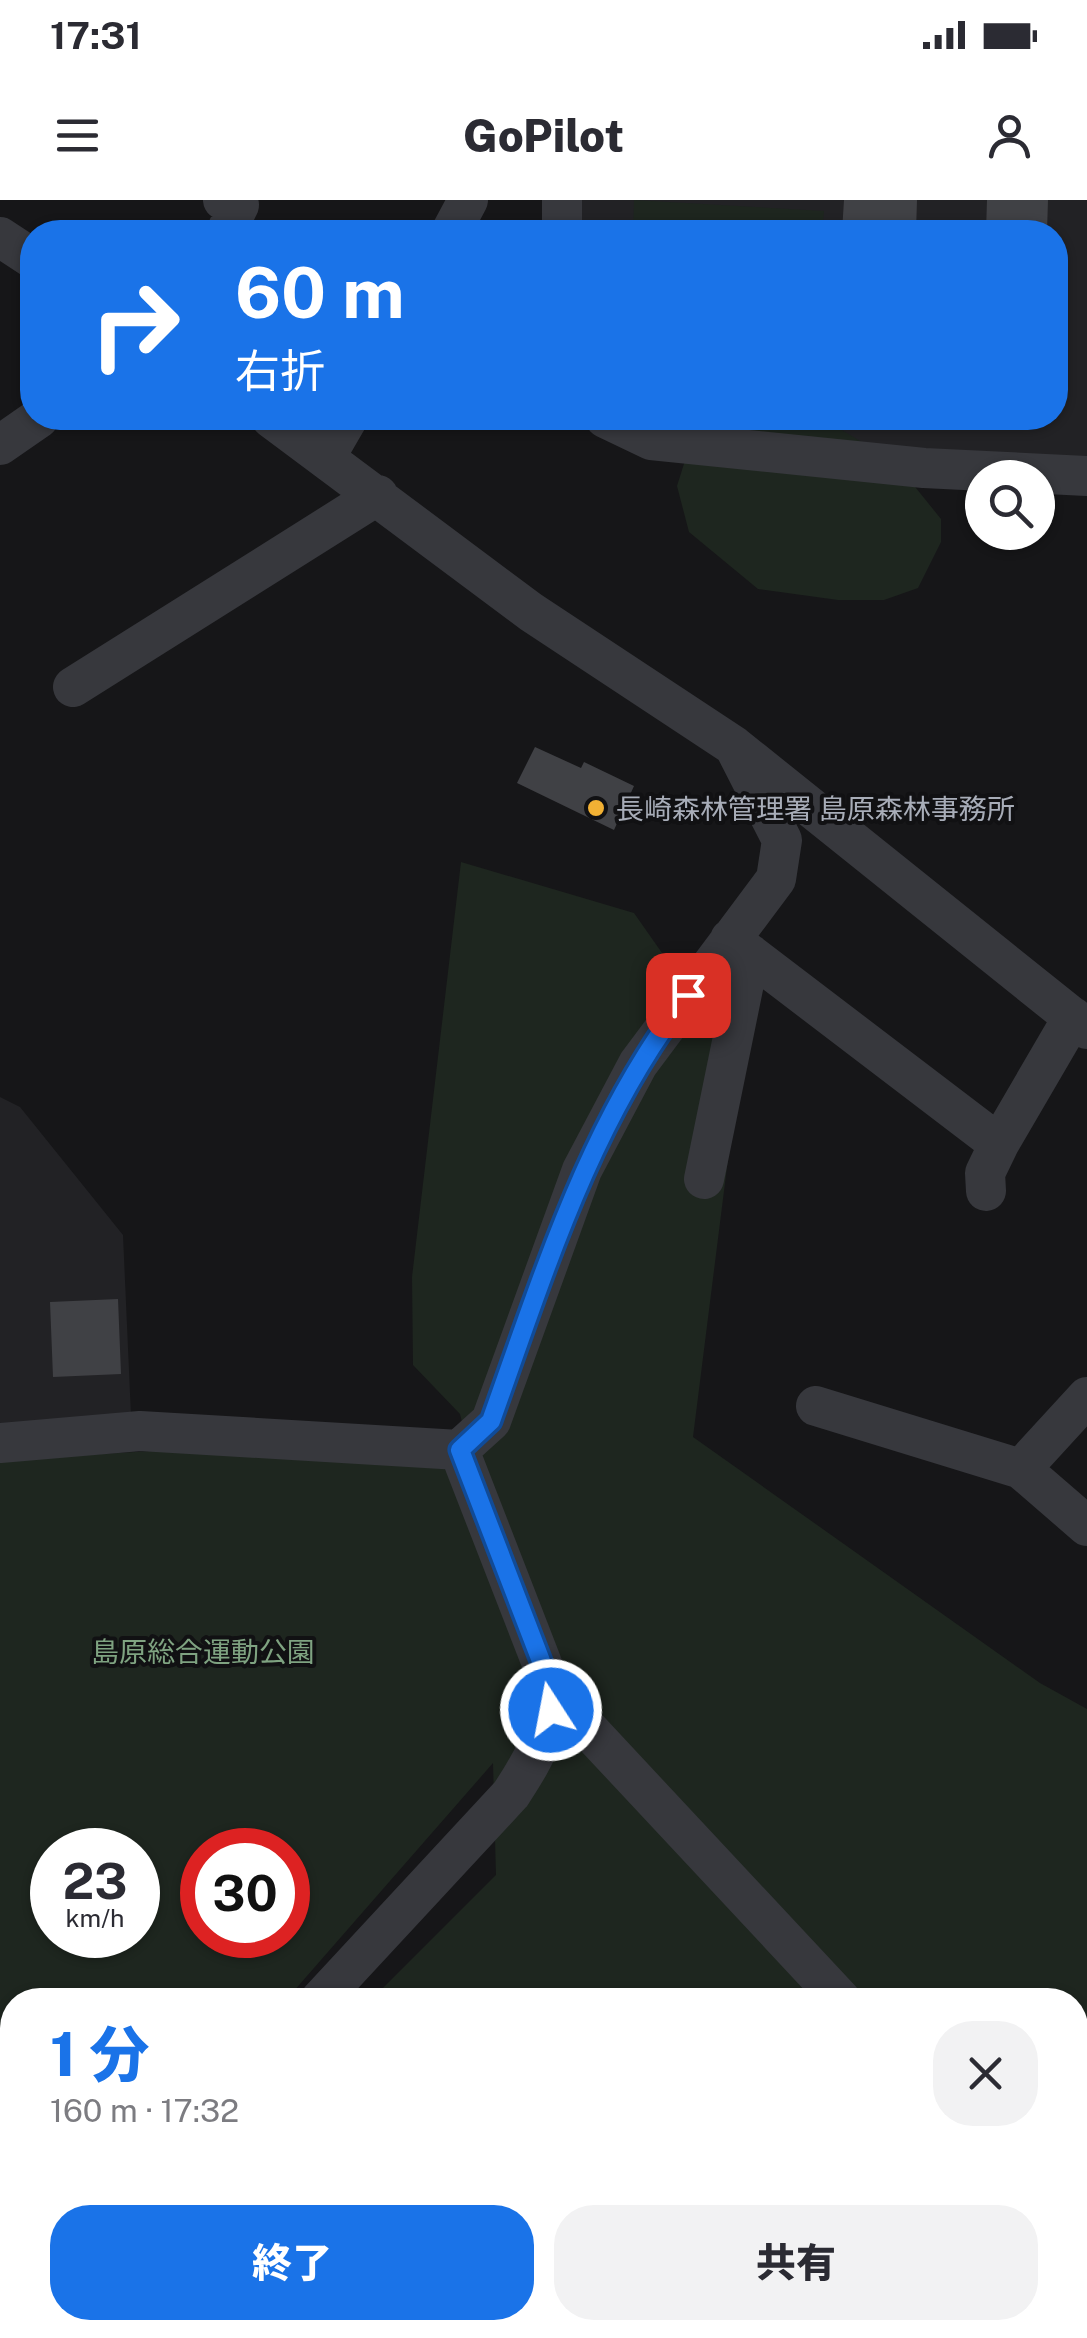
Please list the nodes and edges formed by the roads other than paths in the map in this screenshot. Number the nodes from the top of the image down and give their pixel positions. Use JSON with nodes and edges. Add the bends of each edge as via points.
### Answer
{"nodes":[{"id":1,"x":223,"y":200,"type":"edge"},
{"id":2,"x":232,"y":220,"type":"edge"},
{"id":3,"x":21,"y":430,"type":"edge"},
{"id":4,"x":288,"y":430,"type":"edge"},
{"id":5,"x":341,"y":430,"type":"edge"},
{"id":6,"x":631,"y":430,"type":"edge"},
{"id":7,"x":0,"y":445,"type":"edge"},
{"id":8,"x":326,"y":456,"type":"junction"},
{"id":9,"x":1087,"y":476,"type":"edge"},
{"id":10,"x":378,"y":495,"type":"junction"},
{"id":11,"x":73,"y":687,"type":"dead end"},
{"id":12,"x":734,"y":746,"type":"junction"},
{"id":13,"x":740,"y":947,"type":"junction"},
{"id":14,"x":1080,"y":1023,"type":"edge"},
{"id":15,"x":999,"y":1144,"type":"junction"},
{"id":16,"x":704,"y":1179,"type":"dead end"},
{"id":17,"x":986,"y":1191,"type":"dead end"},
{"id":18,"x":1087,"y":1397,"type":"edge"},
{"id":19,"x":816,"y":1406,"type":"dead end"},
{"id":20,"x":0,"y":1430,"type":"edge"},
{"id":21,"x":0,"y":1443,"type":"edge"},
{"id":22,"x":460,"y":1450,"type":"junction"},
{"id":23,"x":1021,"y":1469,"type":"junction"},
{"id":24,"x":1087,"y":1526,"type":"edge"},
{"id":25,"x":551,"y":1710,"type":"junction"},
{"id":26,"x":331,"y":1988,"type":"edge"},
{"id":27,"x":831,"y":1988,"type":"edge"}],
"edges":[{"from":1,"to":2,"type":"street","via":[[239,206]]},
{"from":3,"to":7,"type":"street"},
{"from":4,"to":8,"type":"street"},
{"from":5,"to":8,"type":"street"},
{"from":6,"to":9,"type":"street","via":[[652,440],[924,468]]},
{"from":8,"to":10,"type":"street"},
{"from":10,"to":11,"type":"street"},
{"from":10,"to":12,"type":"street","via":[[531,612]]},
{"from":12,"to":13,"type":"street","via":[[777,826],[782,860]]},
{"from":12,"to":14,"type":"street"},
{"from":13,"to":15,"type":"street"},
{"from":13,"to":16,"type":"street"},
{"from":13,"to":22,"type":"street","via":[[638,1064],[582,1170],[491,1421]]},
{"from":14,"to":15,"type":"street"},
{"from":15,"to":17,"type":"street","via":[[985,1172]]},
{"from":18,"to":23,"type":"street"},
{"from":19,"to":23,"type":"street"},
{"from":20,"to":21,"type":"street"},
{"from":21,"to":22,"type":"street","via":[[140,1431]]},
{"from":22,"to":25,"type":"street","via":[[546,1674]]},
{"from":23,"to":24,"type":"street"},
{"from":25,"to":26,"type":"street","via":[[536,1756],[511,1794]]},
{"from":25,"to":27,"type":"street","via":[[587,1728]]}]}
